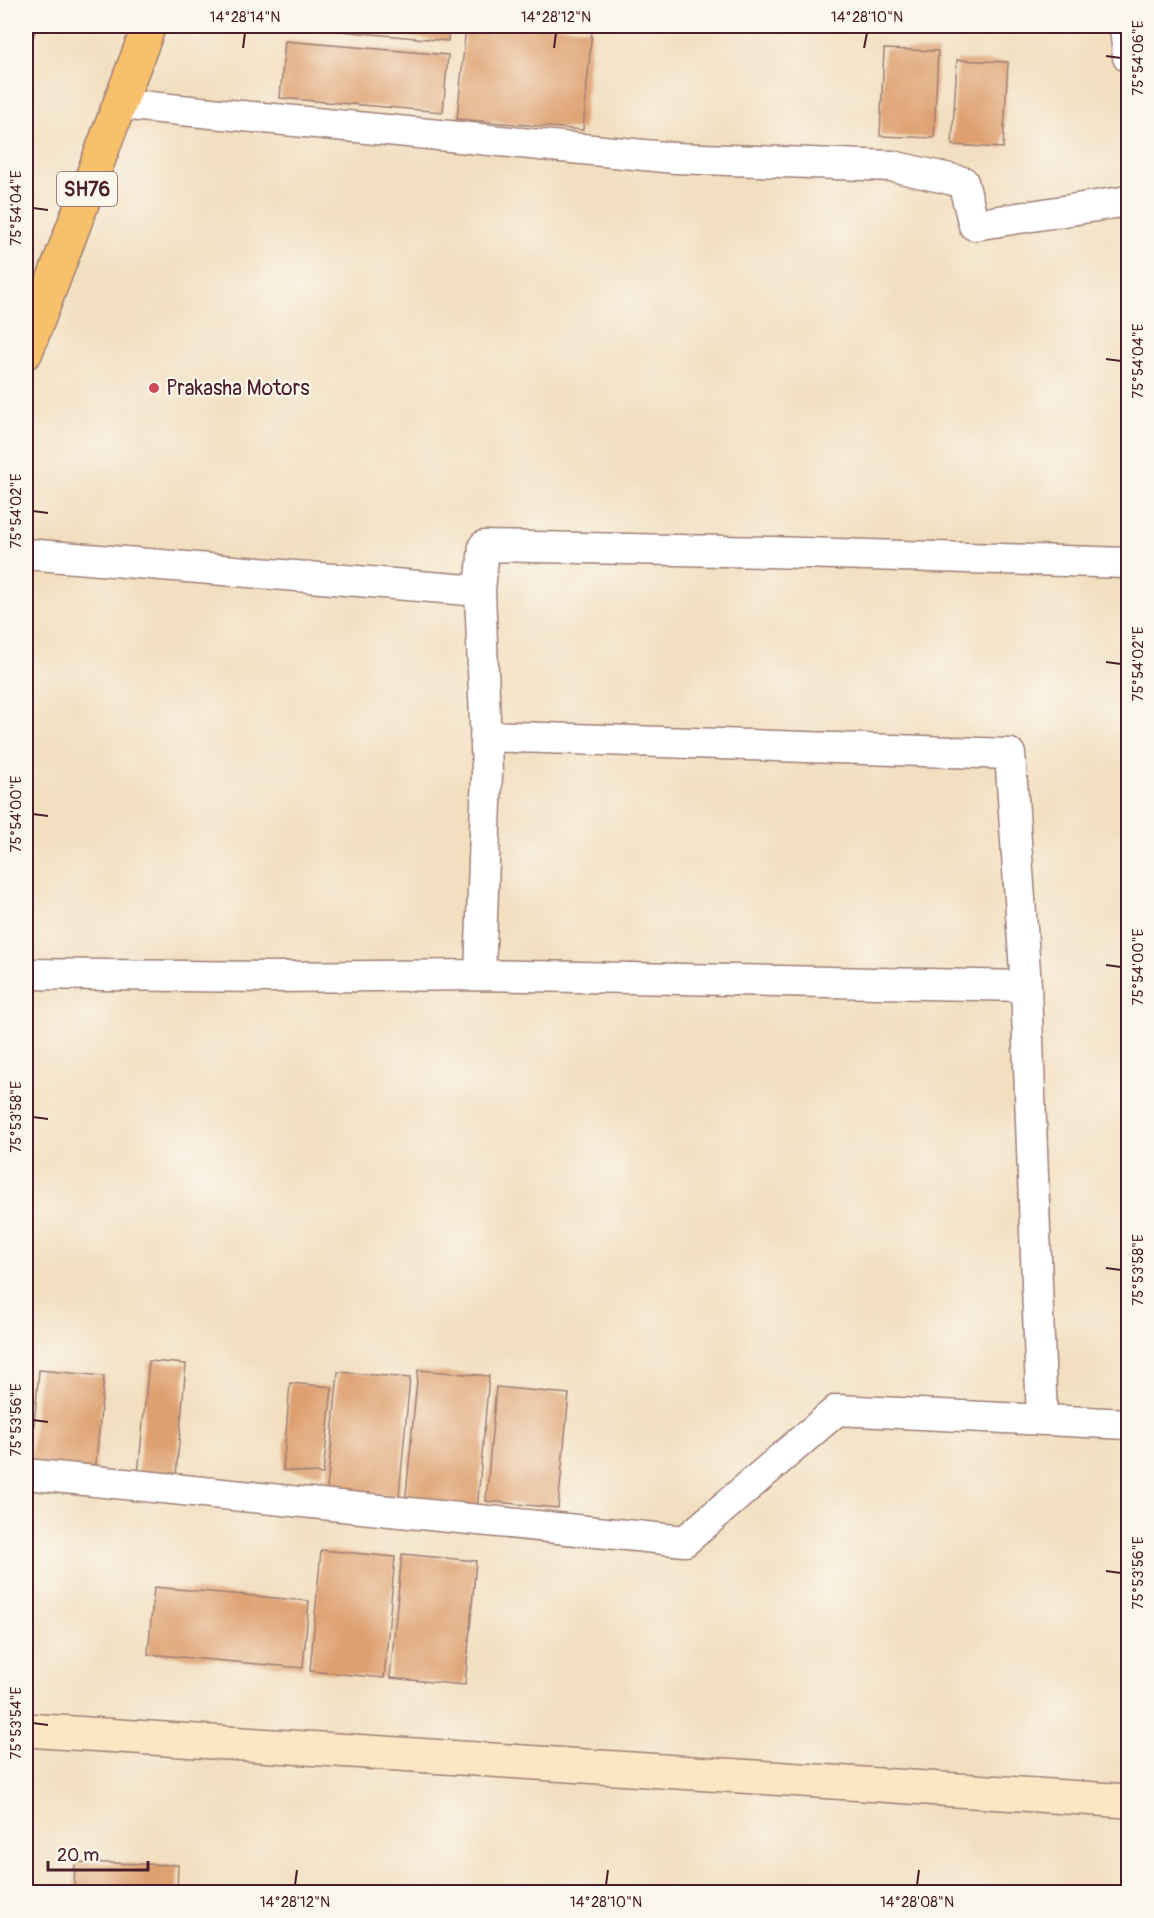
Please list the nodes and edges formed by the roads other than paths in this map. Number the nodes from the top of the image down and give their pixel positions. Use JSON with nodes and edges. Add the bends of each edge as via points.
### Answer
{"nodes":[{"id":1,"x":149,"y":26,"type":"edge"},
{"id":2,"x":1125,"y":26,"type":"edge"},
{"id":3,"x":1128,"y":57,"type":"edge"},
{"id":4,"x":119,"y":104,"type":"junction"},
{"id":5,"x":1128,"y":201,"type":"edge"},
{"id":6,"x":26,"y":352,"type":"edge"},
{"id":7,"x":26,"y":554,"type":"edge"},
{"id":8,"x":1128,"y":563,"type":"edge"},
{"id":9,"x":480,"y":591,"type":"junction"},
{"id":10,"x":485,"y":736,"type":"junction"},
{"id":11,"x":26,"y":974,"type":"edge"},
{"id":12,"x":480,"y":975,"type":"junction"},
{"id":13,"x":1026,"y":986,"type":"junction"},
{"id":14,"x":1042,"y":1420,"type":"junction"},
{"id":15,"x":1128,"y":1424,"type":"edge"},
{"id":16,"x":26,"y":1474,"type":"edge"},
{"id":17,"x":26,"y":1730,"type":"edge"},
{"id":18,"x":1128,"y":1801,"type":"edge"}],
"edges":[{"from":1,"to":4,"type":"main road","number":"SH76"},
{"from":2,"to":3,"type":"street"},
{"from":4,"to":5,"type":"street","via":[[675,158],[892,166],[963,182],[974,225]]},
{"from":4,"to":6,"type":"main road","number":"SH76"},
{"from":7,"to":9,"type":"street"},
{"from":8,"to":9,"type":"street","via":[[484,546]]},
{"from":9,"to":10,"type":"street"},
{"from":10,"to":12,"type":"street","via":[[488,773]]},
{"from":10,"to":13,"type":"street","via":[[1010,754]]},
{"from":11,"to":12,"type":"street"},
{"from":12,"to":13,"type":"street"},
{"from":13,"to":14,"type":"street"},
{"from":14,"to":15,"type":"street"},
{"from":14,"to":16,"type":"street","via":[[837,1410],[685,1541]]},
{"from":17,"to":18,"type":"street"}]}
